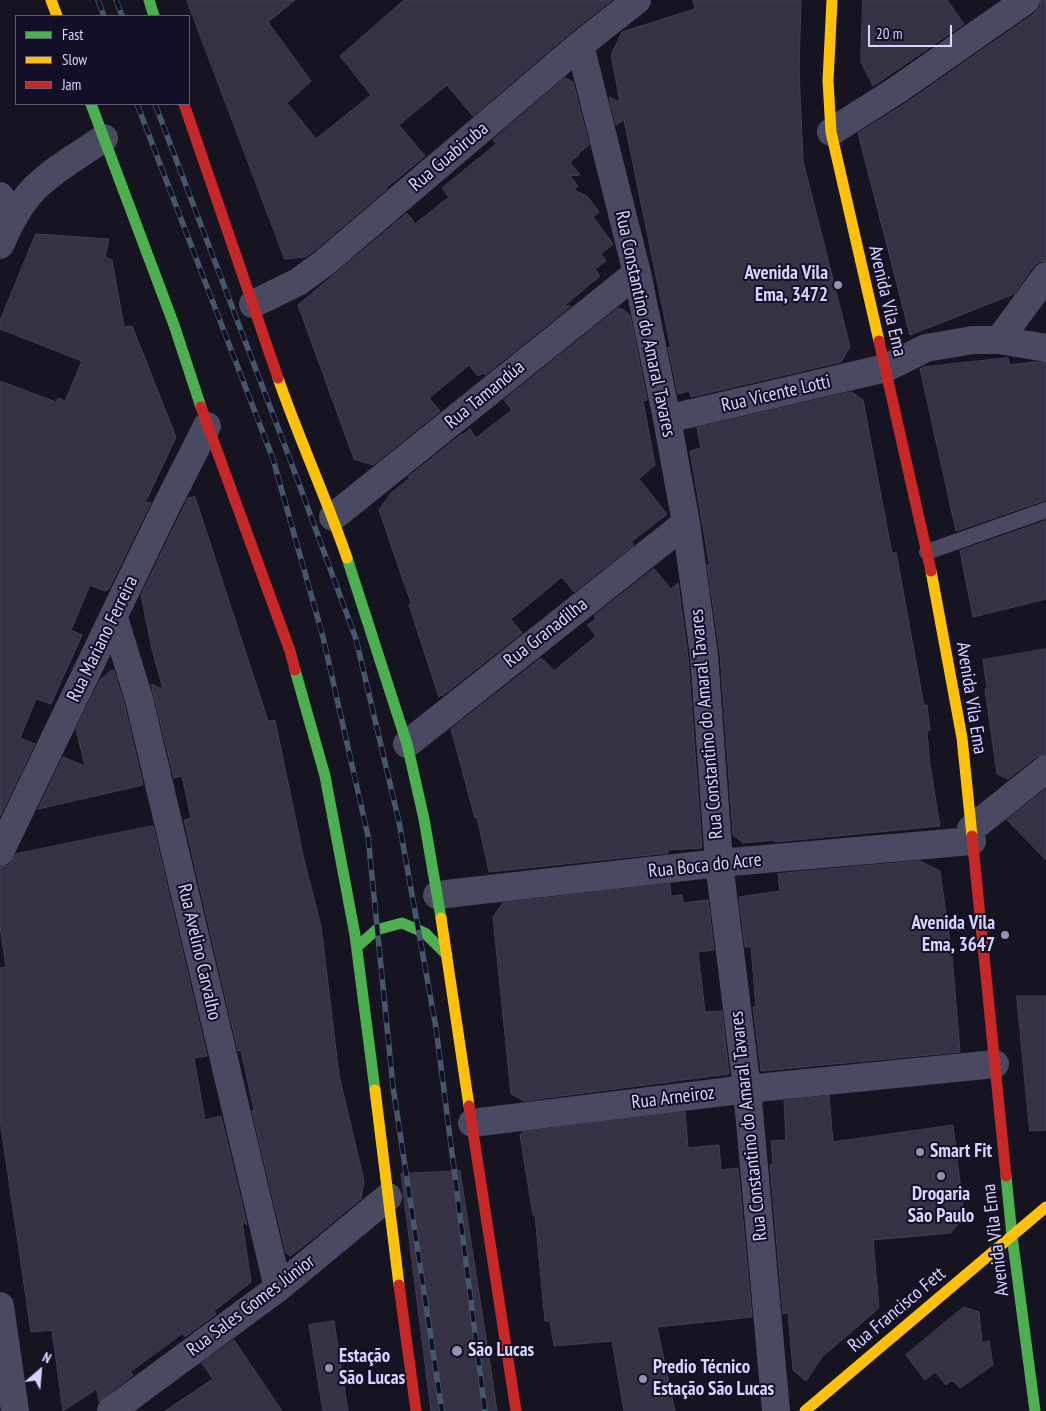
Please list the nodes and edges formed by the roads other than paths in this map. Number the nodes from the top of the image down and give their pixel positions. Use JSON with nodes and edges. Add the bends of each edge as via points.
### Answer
{"nodes":[{"id":1,"x":51,"y":0,"type":"edge"},
{"id":2,"x":149,"y":0,"type":"edge"},
{"id":3,"x":637,"y":0,"type":"edge"},
{"id":4,"x":832,"y":0,"type":"edge"},
{"id":5,"x":1026,"y":0,"type":"edge"},
{"id":6,"x":57,"y":15,"type":"edge"},
{"id":7,"x":154,"y":15,"type":"edge"},
{"id":8,"x":580,"y":45,"type":"junction"},
{"id":9,"x":91,"y":105,"type":"edge"},
{"id":10,"x":184,"y":105,"type":"edge"},
{"id":11,"x":831,"y":132,"type":"junction"},
{"id":12,"x":104,"y":138,"type":"junction"},
{"id":13,"x":0,"y":196,"type":"edge"},
{"id":14,"x":5,"y":233,"type":"edge"},
{"id":15,"x":637,"y":273,"type":"junction"},
{"id":16,"x":1046,"y":276,"type":"edge"},
{"id":17,"x":253,"y":304,"type":"junction"},
{"id":18,"x":999,"y":340,"type":"junction"},
{"id":19,"x":1046,"y":348,"type":"edge"},
{"id":20,"x":886,"y":368,"type":"junction"},
{"id":21,"x":667,"y":419,"type":"junction"},
{"id":22,"x":207,"y":426,"type":"junction"},
{"id":23,"x":1046,"y":510,"type":"edge"},
{"id":24,"x":334,"y":517,"type":"junction"},
{"id":25,"x":686,"y":523,"type":"junction"},
{"id":26,"x":927,"y":552,"type":"junction"},
{"id":27,"x":114,"y":618,"type":"junction"},
{"id":28,"x":407,"y":744,"type":"junction"},
{"id":29,"x":1046,"y":769,"type":"edge"},
{"id":30,"x":972,"y":835,"type":"junction"},
{"id":31,"x":0,"y":852,"type":"edge"},
{"id":32,"x":719,"y":863,"type":"junction"},
{"id":33,"x":437,"y":896,"type":"junction"},
{"id":34,"x":356,"y":947,"type":"junction"},
{"id":35,"x":447,"y":955,"type":"junction"},
{"id":36,"x":995,"y":1064,"type":"junction"},
{"id":37,"x":747,"y":1089,"type":"junction"},
{"id":38,"x":472,"y":1123,"type":"junction"},
{"id":39,"x":388,"y":1197,"type":"junction"},
{"id":40,"x":1046,"y":1207,"type":"edge"},
{"id":41,"x":1012,"y":1236,"type":"junction"},
{"id":42,"x":278,"y":1288,"type":"junction"},
{"id":43,"x":0,"y":1306,"type":"edge"},
{"id":44,"x":15,"y":1411,"type":"edge"},
{"id":45,"x":111,"y":1411,"type":"edge"},
{"id":46,"x":416,"y":1411,"type":"edge"},
{"id":47,"x":516,"y":1411,"type":"edge"},
{"id":48,"x":776,"y":1411,"type":"edge"},
{"id":49,"x":805,"y":1411,"type":"edge"},
{"id":50,"x":1035,"y":1411,"type":"edge"}],
"edges":[{"from":1,"to":6,"type":"main road"},
{"from":2,"to":7,"type":"main road"},
{"from":3,"to":8,"type":"street","name":"Rua Guabiruba"},
{"from":4,"to":11,"type":"main road","name":"Avenida Vila Ema","via":[[828,81]]},
{"from":5,"to":11,"type":"street","via":[[898,90]]},
{"from":8,"to":15,"type":"street","name":"Rua Constantino do Amaral Tavares"},
{"from":8,"to":17,"type":"street","name":"Rua Guabiruba","via":[[324,263],[298,282]]},
{"from":9,"to":12,"type":"main road"},
{"from":10,"to":17,"type":"main road"},
{"from":11,"to":20,"type":"main road","name":"Avenida Vila Ema"},
{"from":12,"to":14,"type":"street","via":[[34,189]]},
{"from":12,"to":22,"type":"main road","via":[[174,324]]},
{"from":13,"to":14,"type":"street"},
{"from":15,"to":21,"type":"street","name":"Rua Constantino do Amaral Tavares"},
{"from":15,"to":24,"type":"street","name":"Rua Tamandúa"},
{"from":16,"to":18,"type":"street"},
{"from":17,"to":24,"type":"main road","via":[[289,410]]},
{"from":18,"to":19,"type":"street","name":"Rua Vicente Lotti"},
{"from":18,"to":20,"type":"street","name":"Rua Vicente Lotti","via":[[973,340],[926,348]]},
{"from":20,"to":21,"type":"street","name":"Rua Vicente Lotti"},
{"from":20,"to":26,"type":"main road","name":"Avenida Vila Ema"},
{"from":21,"to":25,"type":"street","name":"Rua Constantino do Amaral Tavares"},
{"from":22,"to":27,"type":"street","name":"Rua Mariano Ferreira"},
{"from":22,"to":34,"type":"main road","via":[[295,670],[325,776]]},
{"from":23,"to":26,"type":"lane"},
{"from":24,"to":28,"type":"main road"},
{"from":25,"to":28,"type":"street","name":"Rua Granadilha"},
{"from":25,"to":32,"type":"street","name":"Rua Constantino do Amaral Tavares","via":[[704,656]]},
{"from":26,"to":30,"type":"main road","name":"Avenida Vila Ema","via":[[962,738]]},
{"from":27,"to":31,"type":"street","name":"Rua Mariano Ferreira"},
{"from":27,"to":42,"type":"street","name":"Rua Avelino Carvalho","via":[[139,699]]},
{"from":28,"to":33,"type":"main road"},
{"from":29,"to":30,"type":"street"},
{"from":30,"to":32,"type":"street","name":"Rua Boca do Acre"},
{"from":30,"to":36,"type":"main road","name":"Avenida Vila Ema"},
{"from":32,"to":33,"type":"street","name":"Rua Boca do Acre"},
{"from":32,"to":37,"type":"street","name":"Rua Constantino do Amaral Tavares"},
{"from":33,"to":35,"type":"main road"},
{"from":34,"to":35,"type":"main road","via":[[376,930],[402,923],[425,933]]},
{"from":34,"to":39,"type":"main road"},
{"from":35,"to":38,"type":"main road"},
{"from":36,"to":37,"type":"street","name":"Rua Arneiroz"},
{"from":36,"to":41,"type":"main road","name":"Avenida Vila Ema"},
{"from":37,"to":38,"type":"street","name":"Rua Arneiroz"},
{"from":37,"to":48,"type":"street","name":"Rua Constantino do Amaral Tavares"},
{"from":38,"to":47,"type":"main road"},
{"from":39,"to":42,"type":"street","name":"Rua Sales Gomes Júnior"},
{"from":39,"to":46,"type":"main road"},
{"from":40,"to":41,"type":"main road","name":"Rua Francisco Fett"},
{"from":41,"to":49,"type":"main road","name":"Rua Francisco Fett"},
{"from":41,"to":50,"type":"main road","name":"Avenida Vila Ema"},
{"from":42,"to":45,"type":"street","name":"Rua Sales Gomes Júnior"},
{"from":43,"to":44,"type":"street"}]}
